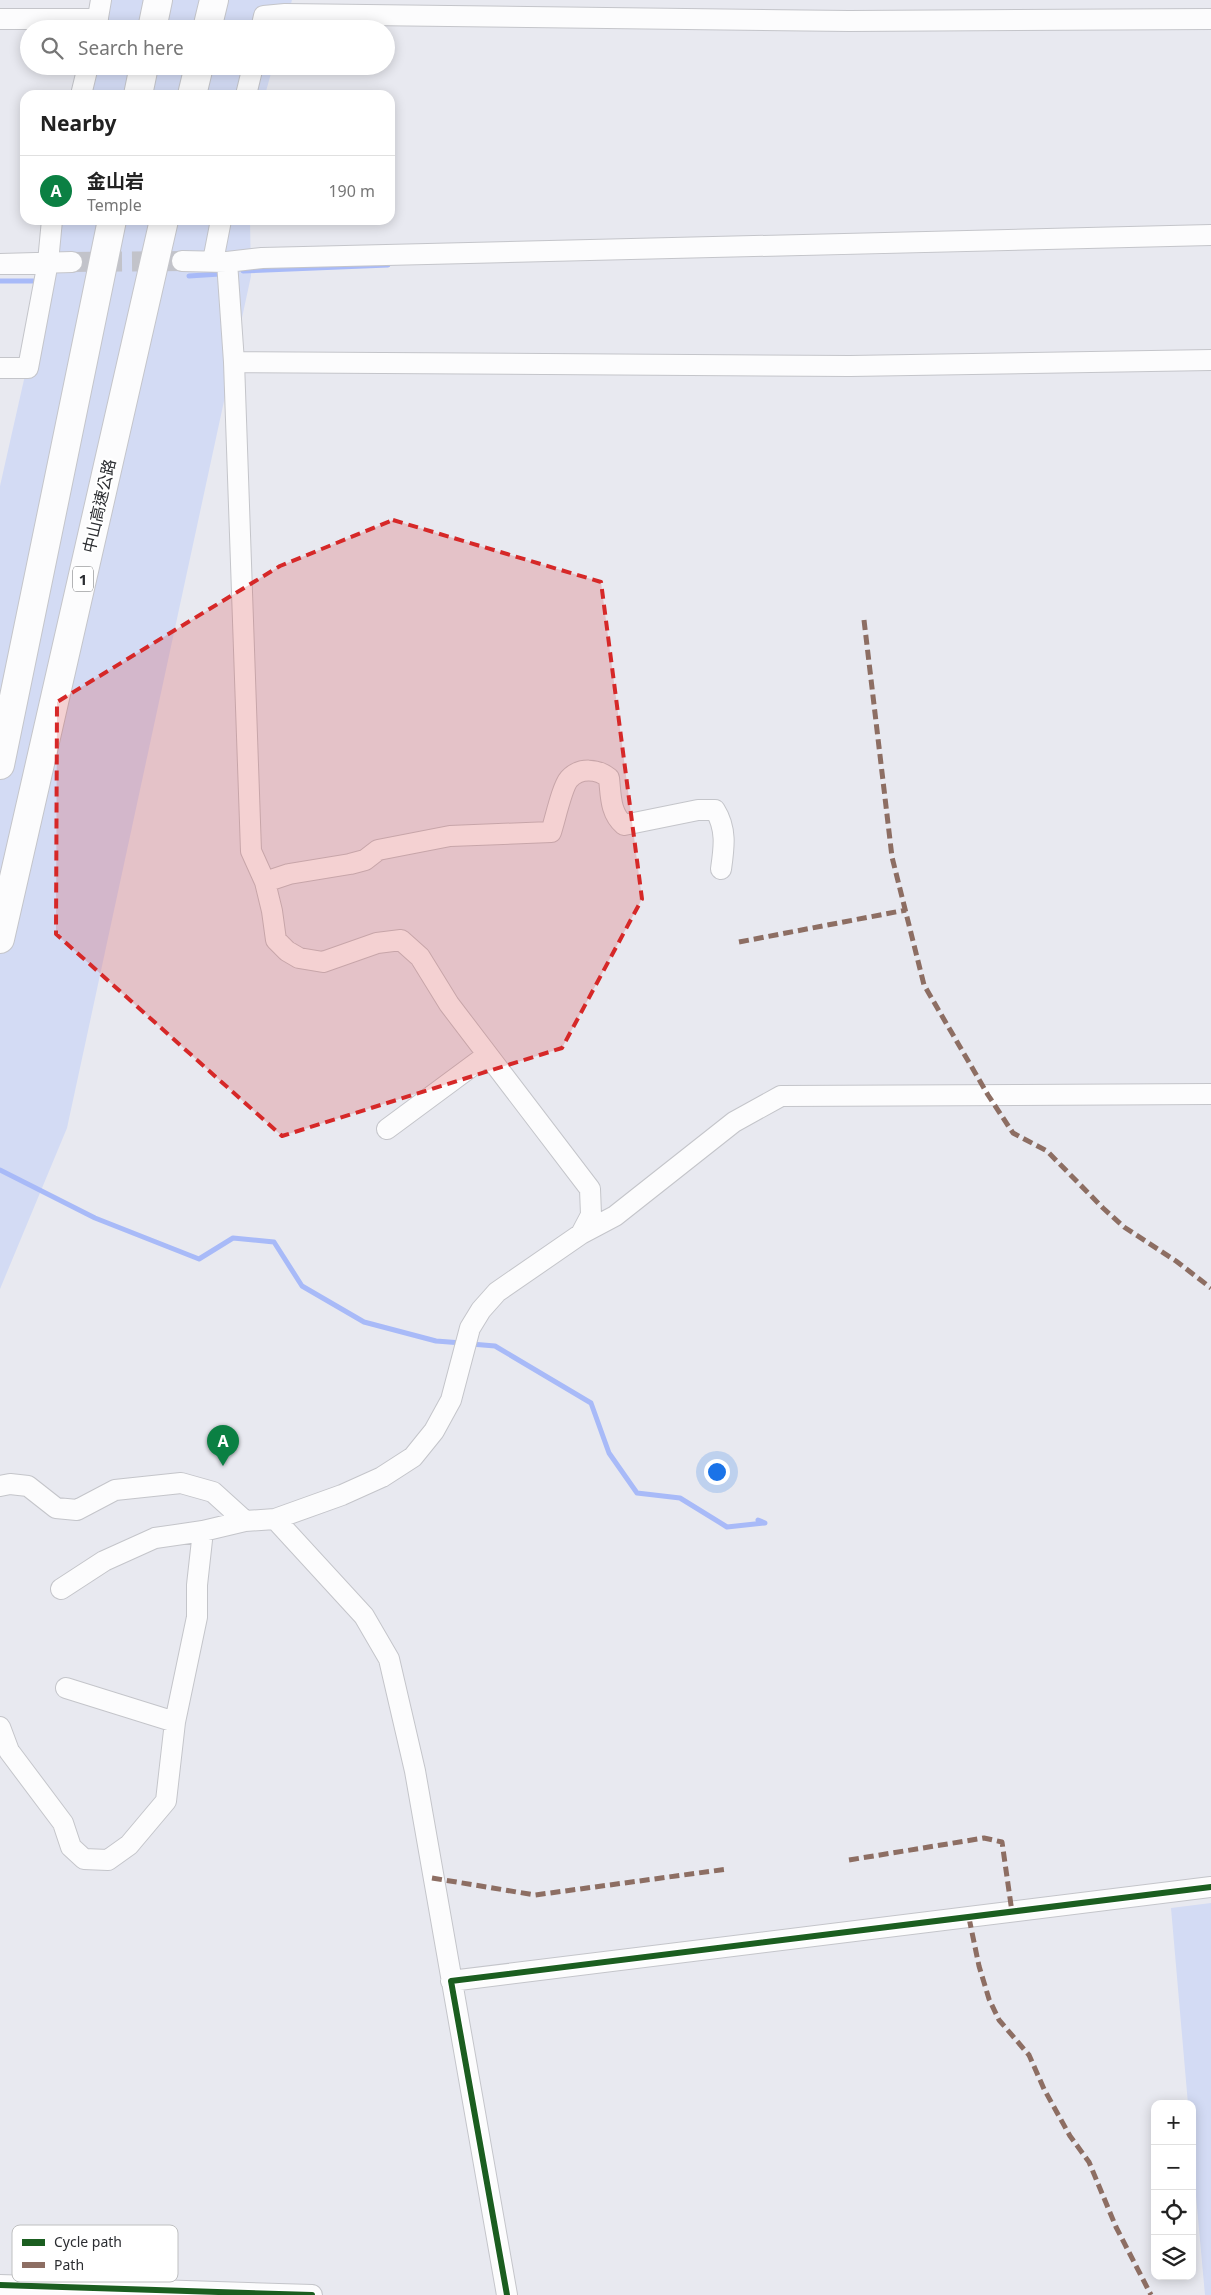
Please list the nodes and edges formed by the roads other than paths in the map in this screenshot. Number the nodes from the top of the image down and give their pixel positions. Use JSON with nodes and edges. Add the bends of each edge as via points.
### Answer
{"nodes":[{"id":1,"x":148,"y":0,"type":"edge"},
{"id":2,"x":158,"y":0,"type":"edge"},
{"id":3,"x":214,"y":0,"type":"edge"},
{"id":4,"x":1126,"y":9,"type":"edge"},
{"id":5,"x":99,"y":16,"type":"edge"},
{"id":6,"x":0,"y":19,"type":"edge"},
{"id":7,"x":1211,"y":19,"type":"edge"},
{"id":8,"x":146,"y":20,"type":"edge"},
{"id":9,"x":154,"y":20,"type":"edge"},
{"id":10,"x":209,"y":20,"type":"edge"},
{"id":11,"x":263,"y":20,"type":"edge"},
{"id":12,"x":86,"y":75,"type":"edge"},
{"id":13,"x":141,"y":75,"type":"edge"},
{"id":14,"x":197,"y":75,"type":"edge"},
{"id":15,"x":250,"y":75,"type":"edge"},
{"id":16,"x":82,"y":90,"type":"edge"},
{"id":17,"x":139,"y":90,"type":"edge"},
{"id":18,"x":193,"y":90,"type":"edge"},
{"id":19,"x":247,"y":90,"type":"edge"},
{"id":20,"x":52,"y":225,"type":"edge"},
{"id":21,"x":111,"y":225,"type":"edge"},
{"id":22,"x":163,"y":225,"type":"edge"},
{"id":23,"x":221,"y":225,"type":"edge"},
{"id":24,"x":1211,"y":235,"type":"edge"},
{"id":25,"x":182,"y":261,"type":"tunnel mouth"},
{"id":26,"x":220,"y":261,"type":"junction"},
{"id":27,"x":48,"y":262,"type":"junction"},
{"id":28,"x":72,"y":262,"type":"tunnel mouth"},
{"id":29,"x":0,"y":264,"type":"edge"},
{"id":30,"x":1211,"y":360,"type":"edge"},
{"id":31,"x":234,"y":362,"type":"junction"},
{"id":32,"x":0,"y":368,"type":"edge"},
{"id":33,"x":0,"y":765,"type":"edge"},
{"id":34,"x":721,"y":869,"type":"dead end"},
{"id":35,"x":265,"y":882,"type":"junction"},
{"id":36,"x":0,"y":939,"type":"edge"},
{"id":37,"x":487,"y":1055,"type":"junction"},
{"id":38,"x":1211,"y":1094,"type":"edge"},
{"id":39,"x":387,"y":1129,"type":"dead end"},
{"id":40,"x":581,"y":1234,"type":"junction"},
{"id":41,"x":0,"y":1486,"type":"edge"},
{"id":42,"x":275,"y":1519,"type":"junction"},
{"id":43,"x":245,"y":1521,"type":"junction"},
{"id":44,"x":203,"y":1531,"type":"junction"},
{"id":45,"x":61,"y":1589,"type":"dead end"},
{"id":46,"x":66,"y":1688,"type":"dead end"},
{"id":47,"x":175,"y":1722,"type":"junction"},
{"id":48,"x":0,"y":1727,"type":"edge"},
{"id":49,"x":1211,"y":1887,"type":"edge"},
{"id":50,"x":451,"y":1980,"type":"junction"},
{"id":51,"x":0,"y":2285,"type":"edge"},
{"id":52,"x":312,"y":2295,"type":"edge"},
{"id":53,"x":508,"y":2295,"type":"edge"}],
"edges":[{"from":1,"to":8,"type":"highway"},
{"from":2,"to":9,"type":"highway"},
{"from":3,"to":10,"type":"highway"},
{"from":4,"to":7,"type":"street"},
{"from":4,"to":11,"type":"street","via":[[839,21],[285,14],[264,16]]},
{"from":5,"to":6,"type":"street"},
{"from":12,"to":16,"type":"street"},
{"from":13,"to":17,"type":"highway"},
{"from":14,"to":18,"type":"highway"},
{"from":15,"to":19,"type":"street"},
{"from":20,"to":27,"type":"street"},
{"from":21,"to":33,"type":"highway"},
{"from":22,"to":36,"type":"highway","name":"中山高速公路","number":"1"},
{"from":23,"to":26,"type":"street"},
{"from":24,"to":26,"type":"street"},
{"from":25,"to":26,"type":"street"},
{"from":26,"to":31,"type":"street"},
{"from":27,"to":28,"type":"street"},
{"from":27,"to":29,"type":"street"},
{"from":27,"to":32,"type":"street","via":[[28,368]]},
{"from":30,"to":31,"type":"street","via":[[850,366]]},
{"from":31,"to":35,"type":"street","via":[[250,851]]},
{"from":34,"to":35,"type":"street","via":[[724,837],[722,822],[715,810],[698,810],[624,826],[613,810],[609,778],[600,771],[586,771],[569,778],[551,832],[450,836],[378,850],[365,860],[289,874]]},
{"from":35,"to":37,"type":"street","via":[[276,940],[286,951],[299,958],[323,962],[377,943],[401,940],[420,957],[449,1004]]},
{"from":37,"to":39,"type":"street"},
{"from":37,"to":40,"type":"street","via":[[590,1189],[591,1215]]},
{"from":38,"to":40,"type":"street","via":[[781,1096],[734,1122],[615,1216]]},
{"from":40,"to":42,"type":"street","via":[[497,1292],[481,1310],[470,1328],[451,1400],[434,1431],[414,1457],[382,1477]]},
{"from":41,"to":43,"type":"street","via":[[28,1486],[56,1508],[77,1510],[116,1490],[181,1483],[212,1492]]},
{"from":42,"to":43,"type":"street"},
{"from":42,"to":50,"type":"street","via":[[364,1616],[389,1659],[414,1771]]},
{"from":43,"to":44,"type":"street"},
{"from":44,"to":45,"type":"street","via":[[154,1538],[104,1561]]},
{"from":44,"to":47,"type":"street","via":[[197,1617]]},
{"from":46,"to":47,"type":"street"},
{"from":47,"to":48,"type":"street","via":[[166,1801],[129,1845],[108,1860],[84,1859],[71,1847],[63,1823],[10,1751]]},
{"from":49,"to":50,"type":"street"},
{"from":50,"to":53,"type":"street"},
{"from":51,"to":52,"type":"street"}]}
